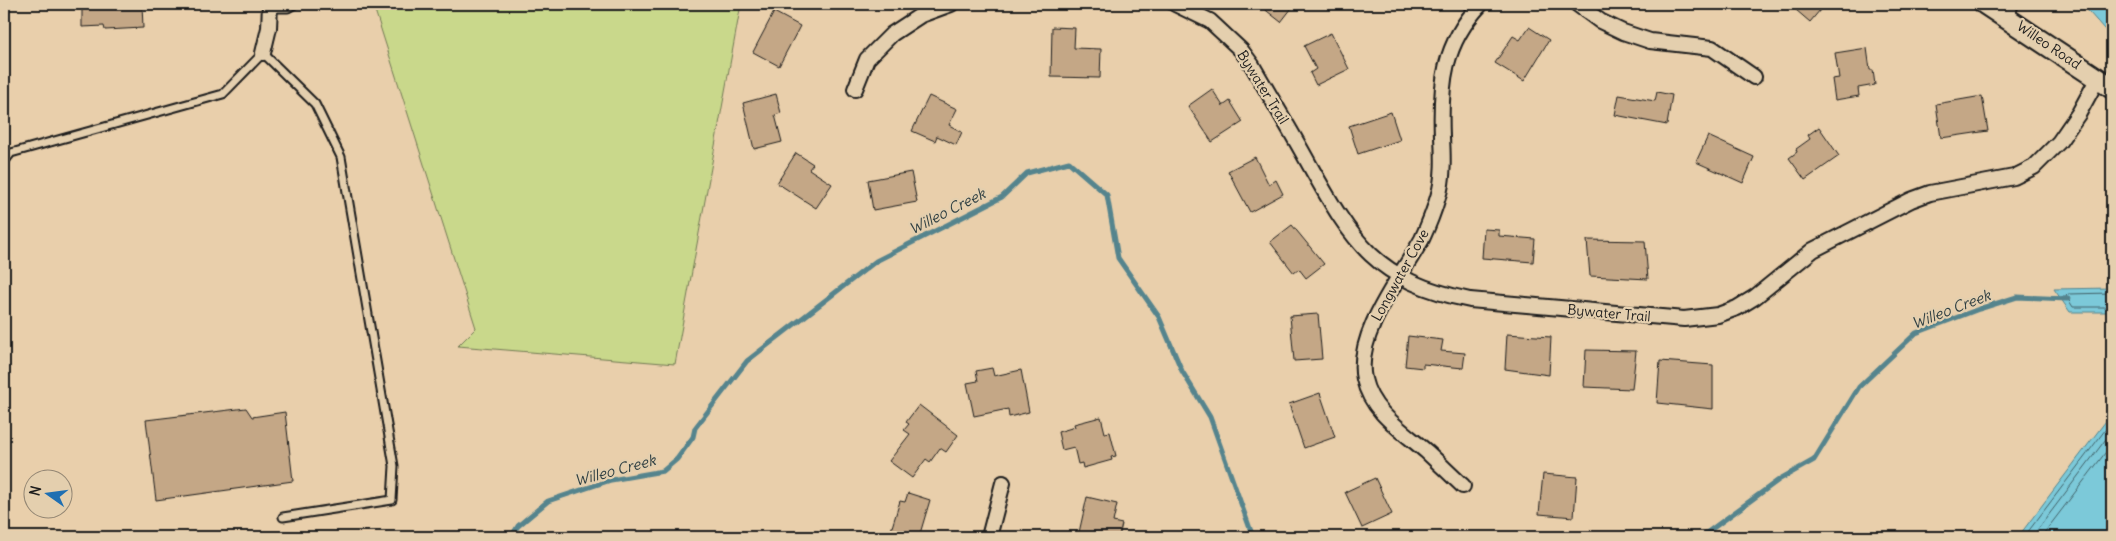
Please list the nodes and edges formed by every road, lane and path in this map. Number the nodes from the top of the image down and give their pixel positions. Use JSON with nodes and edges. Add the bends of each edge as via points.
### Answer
{"nodes":[{"id":1,"x":296,"y":4,"type":"edge"},
{"id":2,"x":950,"y":4,"type":"edge"},
{"id":3,"x":1175,"y":4,"type":"edge"},
{"id":4,"x":1481,"y":4,"type":"edge"},
{"id":5,"x":1577,"y":4,"type":"edge"},
{"id":6,"x":1985,"y":4,"type":"edge"},
{"id":7,"x":270,"y":6,"type":"edge"},
{"id":8,"x":2012,"y":11,"type":"edge"},
{"id":9,"x":263,"y":53,"type":"junction"},
{"id":10,"x":1754,"y":77,"type":"dead end"},
{"id":11,"x":2105,"y":83,"type":"edge"},
{"id":12,"x":855,"y":89,"type":"dead end"},
{"id":13,"x":4,"y":162,"type":"edge"},
{"id":14,"x":1400,"y":277,"type":"junction"},
{"id":15,"x":1004,"y":483,"type":"dead end"},
{"id":16,"x":1463,"y":486,"type":"dead end"},
{"id":17,"x":283,"y":517,"type":"dead end"},
{"id":18,"x":989,"y":537,"type":"edge"}],
"edges":[{"from":1,"to":7,"type":"lane","via":[[288,8]]},
{"from":2,"to":12,"type":"street","via":[[921,15],[892,34],[867,59]]},
{"from":3,"to":14,"type":"street","name":"Bywater Trail","via":[[1210,21],[1241,50],[1347,229],[1379,263]]},
{"from":4,"to":14,"type":"street","name":"Longwater Cove","via":[[1459,32],[1449,53],[1442,80],[1443,161],[1439,195],[1423,237]]},
{"from":5,"to":10,"type":"street","via":[[1600,22],[1650,41],[1712,48]]},
{"from":6,"to":8,"type":"street","name":"Willeo Road"},
{"from":7,"to":9,"type":"street"},
{"from":8,"to":11,"type":"street","name":"Willeo Road"},
{"from":9,"to":13,"type":"lane","via":[[223,94],[11,153]]},
{"from":9,"to":17,"type":"lane","via":[[315,104],[342,156],[394,466],[392,500]]},
{"from":11,"to":14,"type":"street","name":"Bywater Trail","via":[[2059,142],[2034,167],[2014,177],[1930,193],[1910,200],[1813,250],[1755,298],[1718,315],[1684,319],[1470,300],[1446,295]]},
{"from":14,"to":16,"type":"street","name":"Longwater Cove","via":[[1370,329],[1364,350],[1364,381],[1375,404],[1388,419]]},
{"from":15,"to":18,"type":"street"}]}
